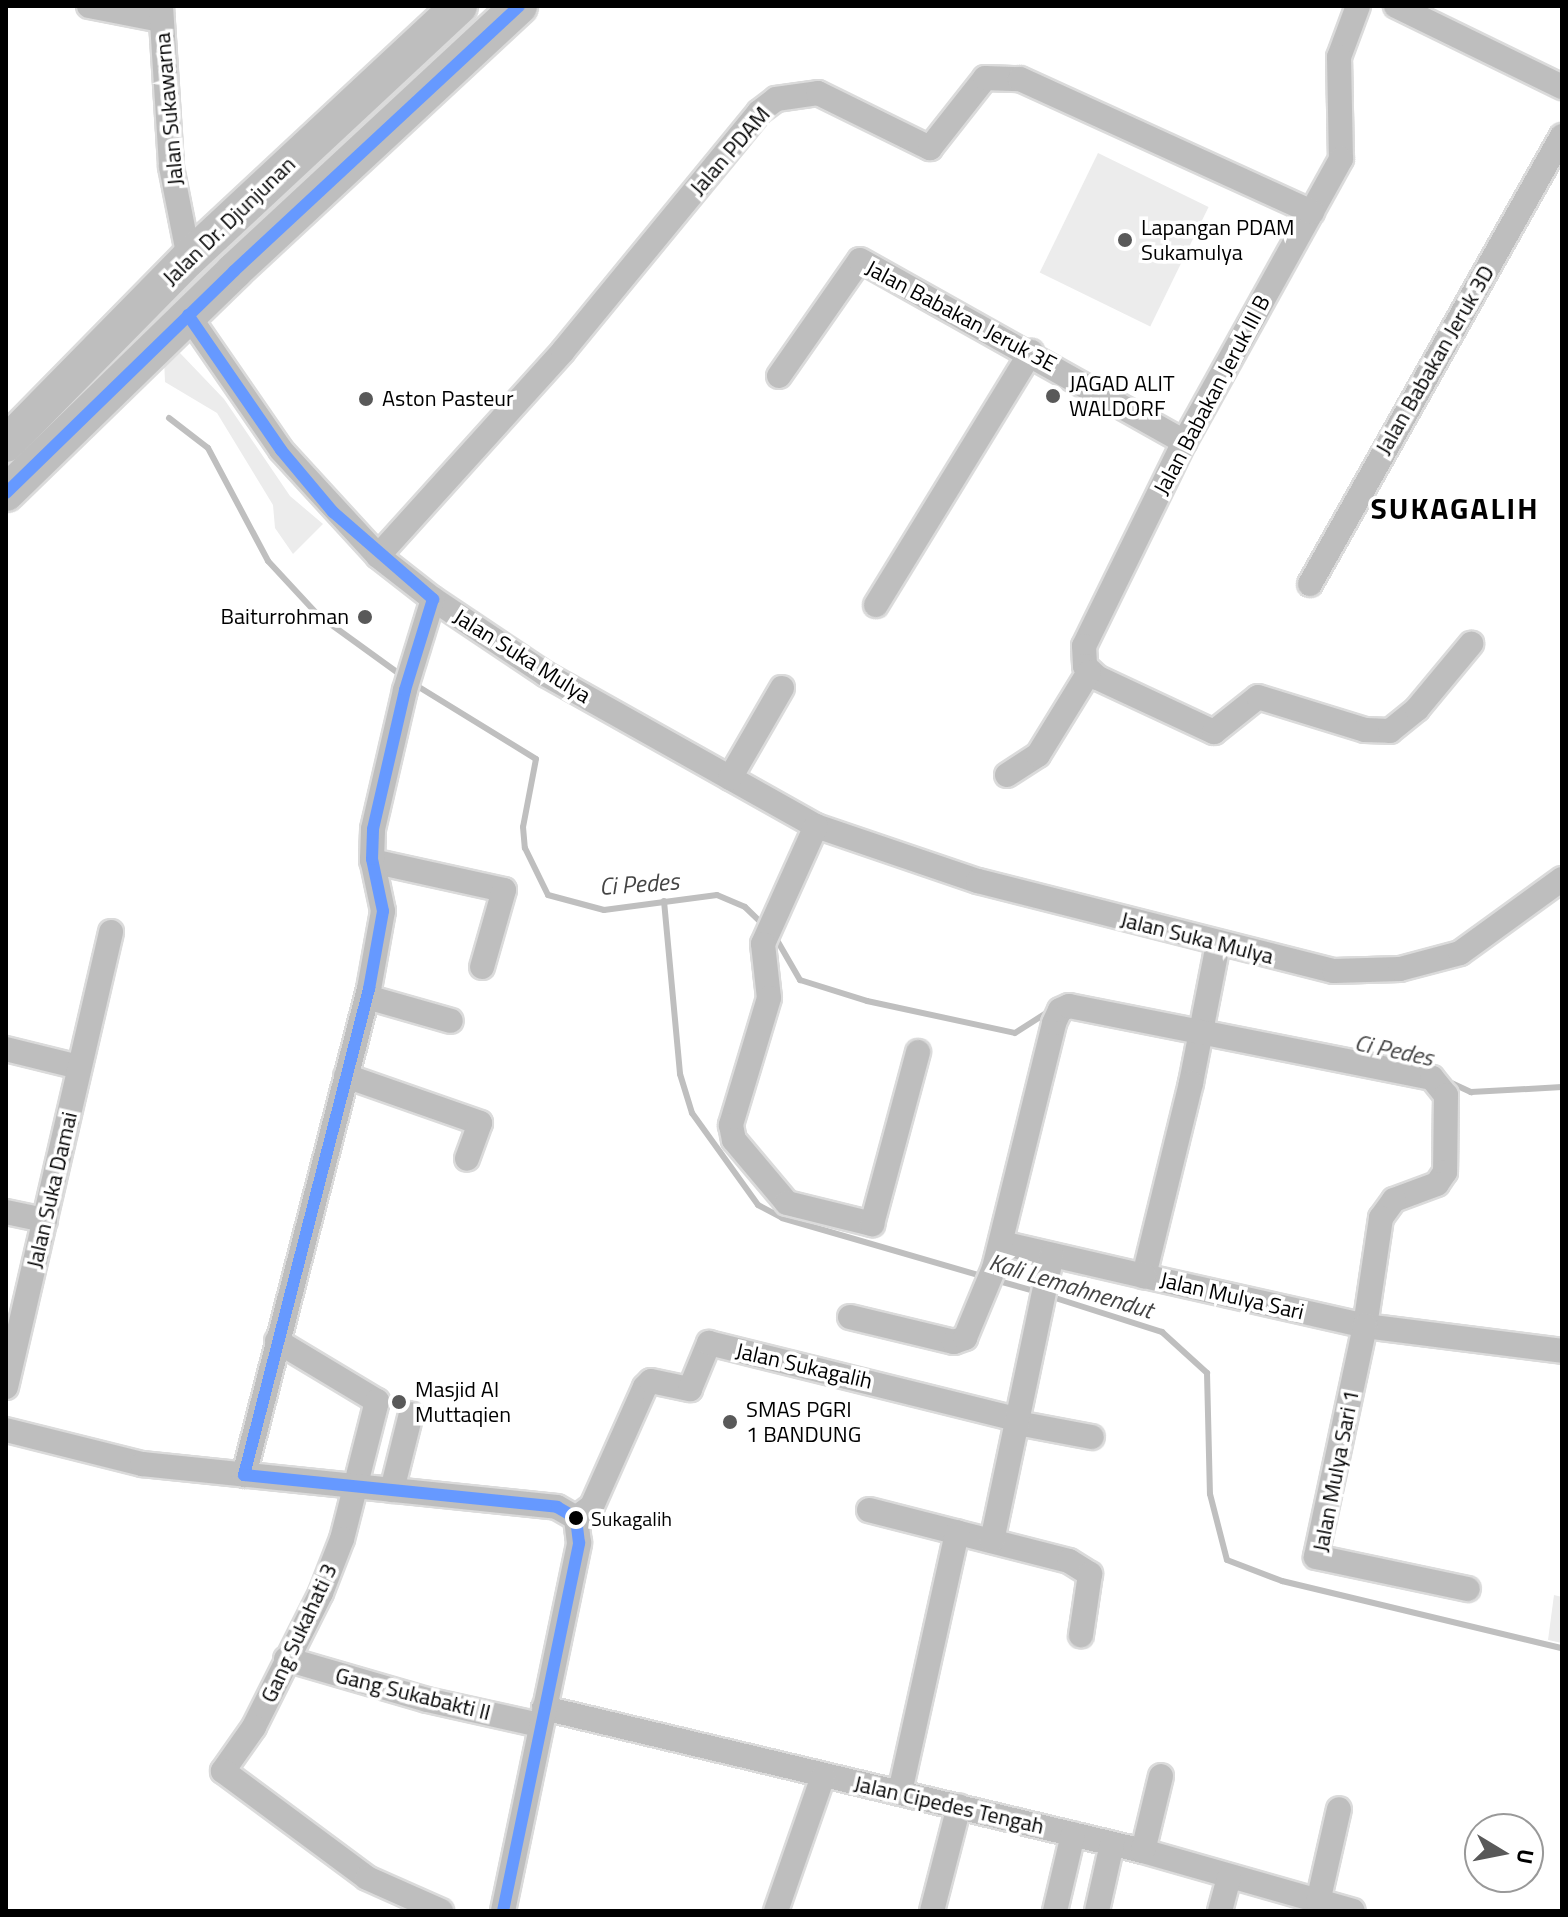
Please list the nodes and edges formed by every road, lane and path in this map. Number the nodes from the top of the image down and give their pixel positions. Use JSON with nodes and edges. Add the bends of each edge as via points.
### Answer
{"nodes":[{"id":1,"x":89,"y":6,"type":"edge"},
{"id":2,"x":459,"y":6,"type":"edge"},
{"id":3,"x":519,"y":6,"type":"edge"},
{"id":4,"x":1358,"y":6,"type":"edge"},
{"id":5,"x":1396,"y":6,"type":"edge"},
{"id":6,"x":161,"y":13,"type":"edge"},
{"id":7,"x":1562,"y":87,"type":"edge"},
{"id":8,"x":1562,"y":136,"type":"edge"},
{"id":9,"x":1312,"y":212,"type":"junction"},
{"id":10,"x":189,"y":258,"type":"junction"},
{"id":11,"x":188,"y":315,"type":"junction"},
{"id":12,"x":1031,"y":352,"type":"junction"},
{"id":13,"x":779,"y":376,"type":"dead end"},
{"id":14,"x":1184,"y":442,"type":"junction"},
{"id":15,"x":6,"y":444,"type":"edge"},
{"id":16,"x":6,"y":493,"type":"edge"},
{"id":17,"x":378,"y":556,"type":"junction"},
{"id":18,"x":1310,"y":584,"type":"dead end"},
{"id":19,"x":433,"y":599,"type":"junction"},
{"id":20,"x":876,"y":605,"type":"dead end"},
{"id":21,"x":1471,"y":644,"type":"dead end"},
{"id":22,"x":1089,"y":672,"type":"junction"},
{"id":23,"x":782,"y":688,"type":"dead end"},
{"id":24,"x":1007,"y":775,"type":"dead end"},
{"id":25,"x":730,"y":778,"type":"junction"},
{"id":26,"x":816,"y":826,"type":"junction"},
{"id":27,"x":372,"y":861,"type":"junction"},
{"id":28,"x":1562,"y":879,"type":"edge"},
{"id":29,"x":111,"y":932,"type":"dead end"},
{"id":30,"x":1218,"y":944,"type":"junction"},
{"id":31,"x":482,"y":967,"type":"dead end"},
{"id":32,"x":367,"y":997,"type":"junction"},
{"id":33,"x":451,"y":1021,"type":"dead end"},
{"id":34,"x":1201,"y":1036,"type":"junction"},
{"id":35,"x":6,"y":1049,"type":"edge"},
{"id":36,"x":918,"y":1052,"type":"dead end"},
{"id":37,"x":79,"y":1067,"type":"junction"},
{"id":38,"x":346,"y":1076,"type":"junction"},
{"id":39,"x":467,"y":1159,"type":"dead end"},
{"id":40,"x":6,"y":1212,"type":"edge"},
{"id":41,"x":45,"y":1220,"type":"junction"},
{"id":42,"x":1001,"y":1243,"type":"junction"},
{"id":43,"x":1052,"y":1255,"type":"junction"},
{"id":44,"x":1144,"y":1276,"type":"junction"},
{"id":45,"x":850,"y":1317,"type":"dead end"},
{"id":46,"x":1365,"y":1326,"type":"junction"},
{"id":47,"x":277,"y":1341,"type":"junction"},
{"id":48,"x":1562,"y":1351,"type":"edge"},
{"id":49,"x":6,"y":1387,"type":"edge"},
{"id":50,"x":411,"y":1414,"type":"dead end"},
{"id":51,"x":1017,"y":1421,"type":"junction"},
{"id":52,"x":6,"y":1430,"type":"edge"},
{"id":53,"x":1092,"y":1437,"type":"dead end"},
{"id":54,"x":244,"y":1475,"type":"junction"},
{"id":55,"x":354,"y":1487,"type":"junction"},
{"id":56,"x":392,"y":1490,"type":"junction"},
{"id":57,"x":869,"y":1510,"type":"dead end"},
{"id":58,"x":576,"y":1518,"type":"junction"},
{"id":59,"x":957,"y":1532,"type":"junction"},
{"id":60,"x":992,"y":1541,"type":"junction"},
{"id":61,"x":1468,"y":1589,"type":"dead end"},
{"id":62,"x":1081,"y":1635,"type":"dead end"},
{"id":63,"x":286,"y":1659,"type":"junction"},
{"id":64,"x":542,"y":1716,"type":"junction"},
{"id":65,"x":823,"y":1776,"type":"junction"},
{"id":66,"x":1161,"y":1776,"type":"dead end"},
{"id":67,"x":900,"y":1792,"type":"junction"},
{"id":68,"x":959,"y":1806,"type":"junction"},
{"id":69,"x":1339,"y":1809,"type":"dead end"},
{"id":70,"x":1073,"y":1834,"type":"junction"},
{"id":71,"x":1112,"y":1844,"type":"junction"},
{"id":72,"x":1143,"y":1851,"type":"junction"},
{"id":73,"x":1229,"y":1878,"type":"junction"},
{"id":74,"x":1318,"y":1902,"type":"junction"},
{"id":75,"x":441,"y":1911,"type":"edge"},
{"id":76,"x":503,"y":1911,"type":"edge"},
{"id":77,"x":776,"y":1911,"type":"edge"},
{"id":78,"x":932,"y":1911,"type":"edge"},
{"id":79,"x":1055,"y":1911,"type":"edge"},
{"id":80,"x":1097,"y":1911,"type":"edge"},
{"id":81,"x":1220,"y":1911,"type":"edge"},
{"id":82,"x":1353,"y":1911,"type":"edge"}],
"edges":[{"from":1,"to":6,"type":"street"},
{"from":2,"to":10,"type":"highway","name":"Jalan Dr. Djunjunan"},
{"from":3,"to":11,"type":"highway","name":"Jalan Dr. Djunjunan"},
{"from":4,"to":9,"type":"street","name":"Jalan Babakan Jeruk III B","via":[[1339,57],[1344,147]]},
{"from":5,"to":7,"type":"street"},
{"from":6,"to":10,"type":"street","name":"Jalan Sukawarna","via":[[171,167]]},
{"from":8,"to":18,"type":"street","name":"Jalan Babakan Jeruk 3D"},
{"from":9,"to":14,"type":"street","name":"Jalan Babakan Jeruk III B"},
{"from":9,"to":17,"type":"street","name":"Jalan PDAM","via":[[1020,79],[985,78],[930,148],[818,93],[776,99],[759,112],[563,351]]},
{"from":10,"to":15,"type":"highway","name":"Jalan Dr. Djunjunan"},
{"from":11,"to":16,"type":"highway","name":"Jalan Dr. Djunjunan"},
{"from":11,"to":17,"type":"street","name":"Jalan Suka Mulya","via":[[281,450]]},
{"from":12,"to":13,"type":"street","name":"Jalan Babakan Jeruk 3E","via":[[860,260]]},
{"from":12,"to":14,"type":"street","name":"Jalan Babakan Jeruk 3E"},
{"from":12,"to":20,"type":"street"},
{"from":14,"to":22,"type":"street","name":"Jalan Babakan Jeruk III B","via":[[1084,646]]},
{"from":17,"to":19,"type":"street","name":"Jalan Suka Mulya"},
{"from":19,"to":25,"type":"street","name":"Jalan Suka Mulya","via":[[545,674]]},
{"from":19,"to":27,"type":"street","via":[[407,681],[373,829]]},
{"from":21,"to":22,"type":"street","via":[[1417,709],[1390,731],[1365,730],[1258,697],[1214,732]]},
{"from":22,"to":24,"type":"street","via":[[1038,755]]},
{"from":23,"to":25,"type":"street"},
{"from":25,"to":26,"type":"street","name":"Jalan Suka Mulya"},
{"from":26,"to":30,"type":"street","name":"Jalan Suka Mulya","via":[[978,881]]},
{"from":26,"to":36,"type":"street","via":[[763,944],[769,998],[731,1130],[759,1174],[787,1203],[873,1222]]},
{"from":27,"to":31,"type":"street","via":[[504,890]]},
{"from":27,"to":32,"type":"street","via":[[383,911]]},
{"from":28,"to":30,"type":"street","name":"Jalan Suka Mulya","via":[[1481,941],[1433,963],[1334,971]]},
{"from":29,"to":37,"type":"street","name":"Jalan Suka Damai"},
{"from":30,"to":34,"type":"street","name":"Jalan Mulya Sari"},
{"from":32,"to":33,"type":"street"},
{"from":32,"to":38,"type":"street"},
{"from":34,"to":42,"type":"street","via":[[1082,1008],[1060,1010]]},
{"from":34,"to":44,"type":"street","name":"Jalan Mulya Sari"},
{"from":34,"to":46,"type":"street","via":[[1432,1078],[1443,1085],[1442,1179],[1394,1200],[1381,1218]]},
{"from":35,"to":37,"type":"street"},
{"from":37,"to":41,"type":"street","name":"Jalan Suka Damai"},
{"from":38,"to":39,"type":"street","via":[[480,1123]]},
{"from":38,"to":47,"type":"street"},
{"from":40,"to":41,"type":"street"},
{"from":41,"to":49,"type":"street","name":"Jalan Suka Damai"},
{"from":42,"to":43,"type":"street"},
{"from":42,"to":45,"type":"street","via":[[965,1338],[954,1342]]},
{"from":43,"to":44,"type":"street"},
{"from":43,"to":51,"type":"street"},
{"from":44,"to":46,"type":"street","name":"Jalan Mulya Sari"},
{"from":46,"to":48,"type":"street","name":"Jalan Mulya Sari"},
{"from":46,"to":61,"type":"street","name":"Jalan Mulya Sari 1","via":[[1316,1560]]},
{"from":47,"to":54,"type":"street"},
{"from":47,"to":55,"type":"street","name":"Gang Sukahati 3","via":[[377,1401]]},
{"from":50,"to":56,"type":"street"},
{"from":51,"to":53,"type":"street"},
{"from":51,"to":58,"type":"street","name":"Jalan Sukagalih","via":[[709,1343],[690,1389],[651,1381],[645,1387],[592,1506]]},
{"from":51,"to":60,"type":"street"},
{"from":52,"to":54,"type":"street","via":[[142,1464]]},
{"from":54,"to":55,"type":"street"},
{"from":55,"to":56,"type":"street"},
{"from":55,"to":63,"type":"street","name":"Gang Sukahati 3","via":[[321,1593]]},
{"from":56,"to":58,"type":"street","via":[[557,1507]]},
{"from":57,"to":59,"type":"street"},
{"from":58,"to":64,"type":"street","via":[[579,1543]]},
{"from":59,"to":60,"type":"street"},
{"from":59,"to":67,"type":"street"},
{"from":60,"to":62,"type":"street","via":[[1069,1561],[1090,1574]]},
{"from":63,"to":64,"type":"street","name":"Gang Sukabakti II","via":[[427,1700]]},
{"from":63,"to":75,"type":"street","name":"Gang Sukahati 3","via":[[254,1727],[223,1771],[367,1878]]},
{"from":64,"to":65,"type":"street","name":"Jalan Cipedes Tengah"},
{"from":64,"to":76,"type":"street"},
{"from":65,"to":67,"type":"street","name":"Jalan Cipedes Tengah"},
{"from":65,"to":77,"type":"street"},
{"from":66,"to":72,"type":"street"},
{"from":67,"to":68,"type":"street","name":"Jalan Cipedes Tengah"},
{"from":68,"to":70,"type":"street","name":"Jalan Cipedes Tengah"},
{"from":68,"to":78,"type":"street"},
{"from":69,"to":74,"type":"street"},
{"from":70,"to":71,"type":"street","name":"Jalan Cipedes Tengah"},
{"from":70,"to":79,"type":"street"},
{"from":71,"to":72,"type":"street","name":"Jalan Cipedes Tengah"},
{"from":71,"to":80,"type":"street"},
{"from":72,"to":73,"type":"street","name":"Jalan Cipedes Tengah"},
{"from":73,"to":74,"type":"street","name":"Jalan Cipedes Tengah"},
{"from":73,"to":81,"type":"street"},
{"from":74,"to":82,"type":"street","name":"Jalan Cipedes Tengah"}]}
